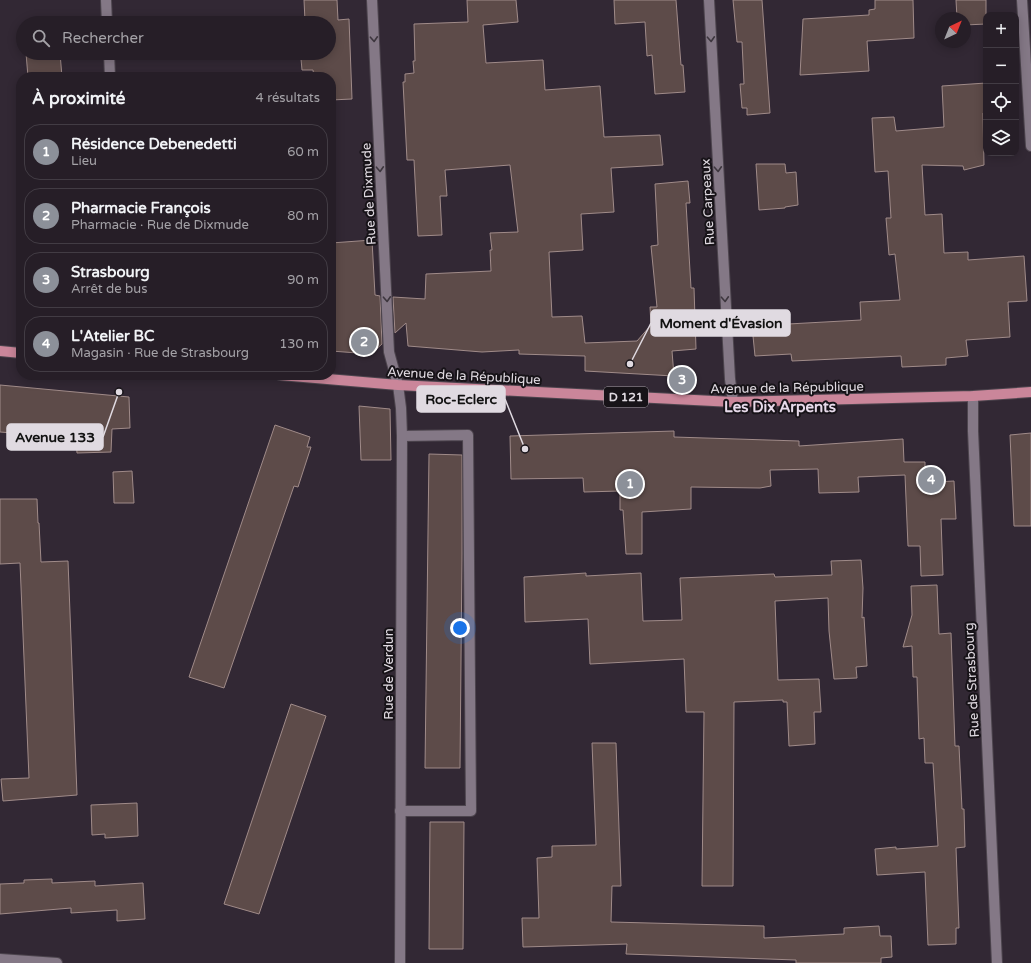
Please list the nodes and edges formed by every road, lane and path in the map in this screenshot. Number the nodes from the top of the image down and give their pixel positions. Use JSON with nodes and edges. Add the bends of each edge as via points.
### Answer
{"nodes":[{"id":1,"x":106,"y":0,"type":"edge"},
{"id":2,"x":372,"y":0,"type":"edge"},
{"id":3,"x":709,"y":0,"type":"edge"},
{"id":4,"x":1022,"y":0,"type":"edge"},
{"id":5,"x":107,"y":16,"type":"edge"},
{"id":6,"x":109,"y":60,"type":"edge"},
{"id":7,"x":110,"y":72,"type":"edge"},
{"id":8,"x":1031,"y":146,"type":"edge"},
{"id":9,"x":0,"y":351,"type":"edge"},
{"id":10,"x":16,"y":353,"type":"edge"},
{"id":11,"x":336,"y":380,"type":"edge"},
{"id":12,"x":398,"y":385,"type":"junction"},
{"id":13,"x":1031,"y":392,"type":"edge"},
{"id":14,"x":973,"y":396,"type":"junction"},
{"id":15,"x":733,"y":402,"type":"junction"},
{"id":16,"x":402,"y":436,"type":"junction"},
{"id":17,"x":400,"y":811,"type":"junction"},
{"id":18,"x":0,"y":959,"type":"edge"},
{"id":19,"x":57,"y":963,"type":"edge"},
{"id":20,"x":400,"y":963,"type":"edge"},
{"id":21,"x":997,"y":963,"type":"edge"}],
"edges":[{"from":1,"to":5,"type":"street"},
{"from":2,"to":12,"type":"street","name":"Rue de Dixmude","one_way":true,"via":[[389,352]]},
{"from":3,"to":15,"type":"street","name":"Rue Carpeaux","one_way":true,"via":[[729,371]]},
{"from":4,"to":8,"type":"street"},
{"from":6,"to":7,"type":"street"},
{"from":9,"to":10,"type":"main road"},
{"from":11,"to":12,"type":"main road","name":"Avenue de la République","number":"D 121"},
{"from":12,"to":15,"type":"main road","name":"Avenue de la République","number":"D 121"},
{"from":12,"to":16,"type":"street","name":"Rue de Verdun"},
{"from":13,"to":14,"type":"main road","name":"Avenue de la République","number":"D 121"},
{"from":14,"to":15,"type":"main road","name":"Avenue de la République","number":"D 121"},
{"from":14,"to":21,"type":"street","name":"Rue de Strasbourg"},
{"from":16,"to":17,"type":"street","name":"Rue de Verdun"},
{"from":16,"to":17,"type":"street","via":[[468,435],[471,811]]},
{"from":17,"to":20,"type":"street","name":"Rue de Verdun"},
{"from":18,"to":19,"type":"street"}]}
